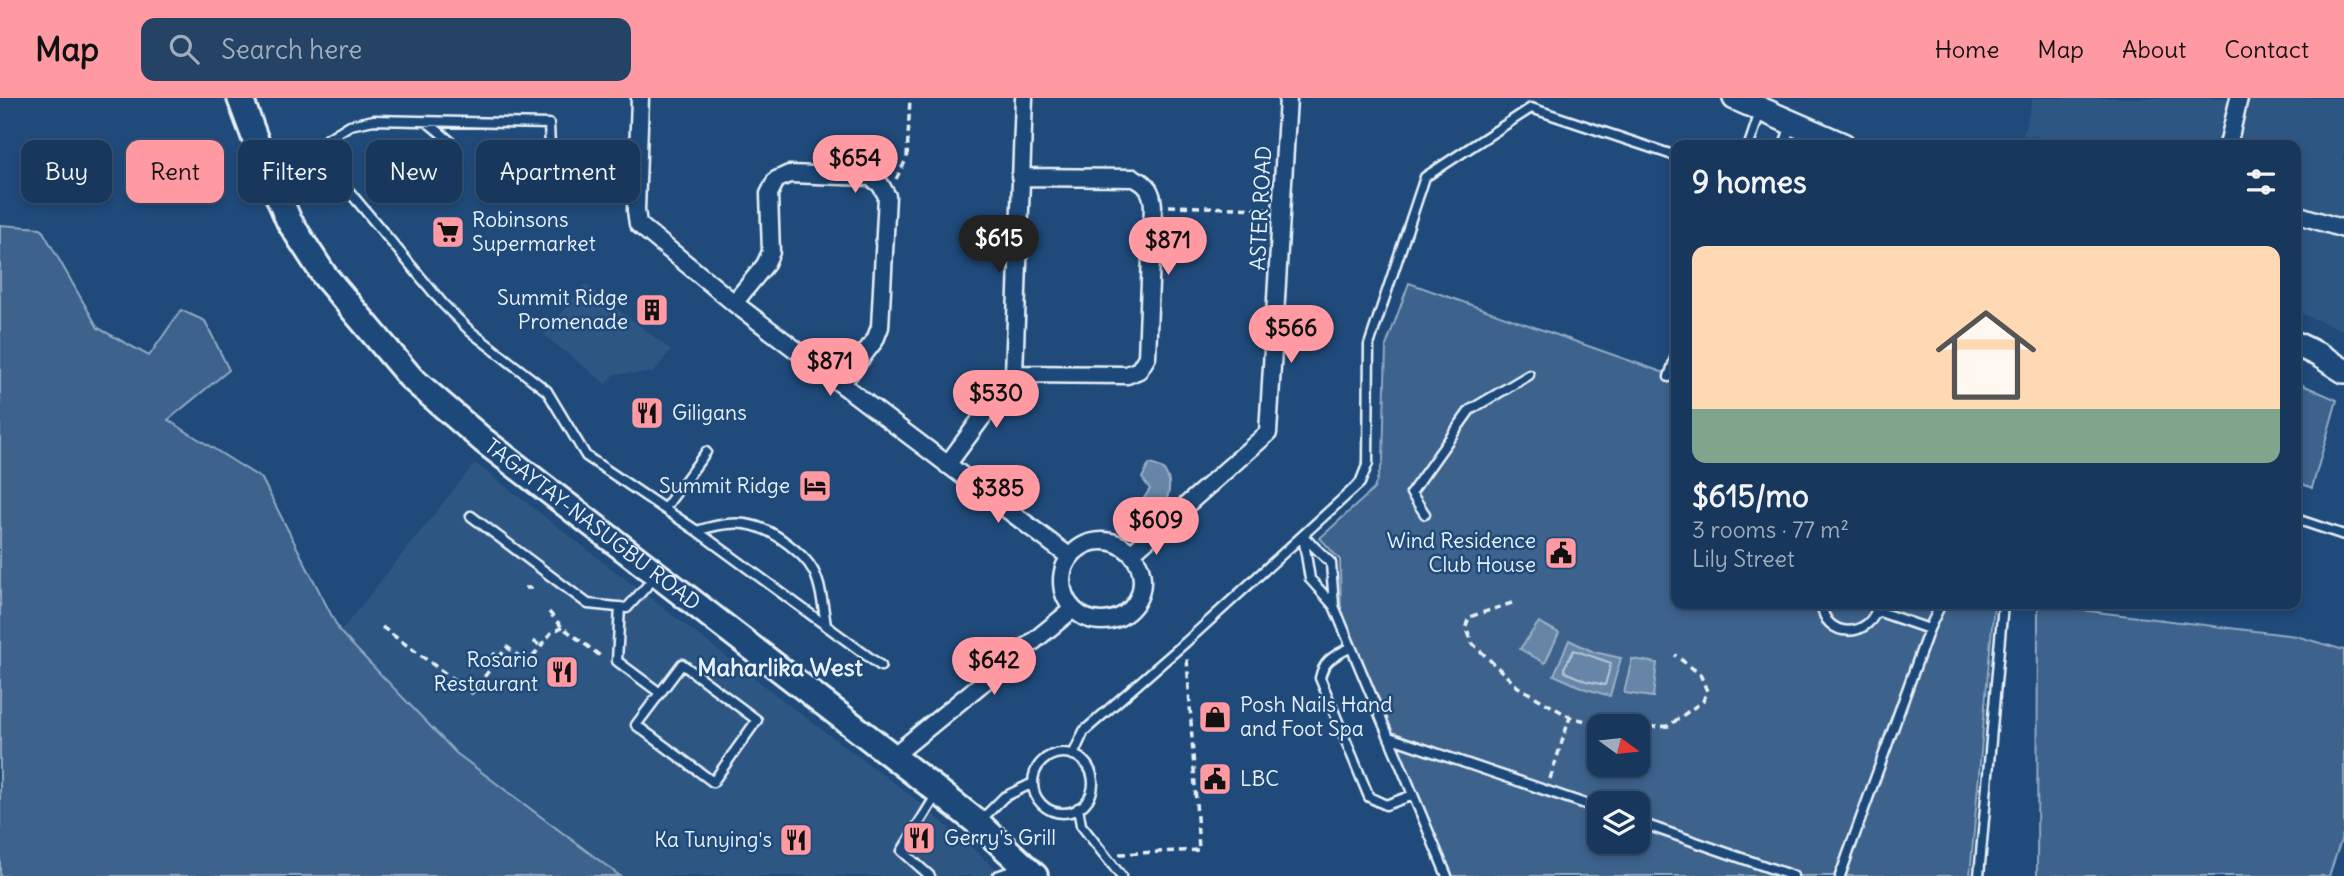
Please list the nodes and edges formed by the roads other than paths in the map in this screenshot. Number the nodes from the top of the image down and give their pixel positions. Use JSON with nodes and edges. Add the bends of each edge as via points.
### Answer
{"nodes":[{"id":1,"x":240,"y":98,"type":"edge"},
{"id":2,"x":640,"y":98,"type":"edge"},
{"id":3,"x":1024,"y":98,"type":"edge"},
{"id":4,"x":1288,"y":98,"type":"edge"},
{"id":5,"x":1735,"y":98,"type":"edge"},
{"id":6,"x":2239,"y":98,"type":"edge"},
{"id":7,"x":1761,"y":109,"type":"junction"},
{"id":8,"x":426,"y":121,"type":"junction"},
{"id":9,"x":1791,"y":123,"type":"junction"},
{"id":10,"x":449,"y":140,"type":"dead end"},
{"id":11,"x":550,"y":140,"type":"edge"},
{"id":12,"x":1751,"y":140,"type":"edge"},
{"id":13,"x":1786,"y":140,"type":"edge"},
{"id":14,"x":1831,"y":140,"type":"edge"},
{"id":15,"x":2229,"y":140,"type":"edge"},
{"id":16,"x":1671,"y":154,"type":"edge"},
{"id":17,"x":1020,"y":177,"type":"junction"},
{"id":18,"x":2301,"y":216,"type":"edge"},
{"id":19,"x":2344,"y":229,"type":"edge"},
{"id":20,"x":734,"y":303,"type":"junction"},
{"id":21,"x":2301,"y":346,"type":"edge"},
{"id":22,"x":1671,"y":371,"type":"edge"},
{"id":23,"x":2344,"y":371,"type":"edge"},
{"id":24,"x":1014,"y":374,"type":"junction"},
{"id":25,"x":1529,"y":375,"type":"dead end"},
{"id":26,"x":1669,"y":377,"type":"dead end"},
{"id":27,"x":841,"y":384,"type":"junction"},
{"id":28,"x":706,"y":452,"type":"dead end"},
{"id":29,"x":947,"y":465,"type":"junction"},
{"id":30,"x":665,"y":508,"type":"junction"},
{"id":31,"x":1425,"y":514,"type":"dead end"},
{"id":32,"x":471,"y":516,"type":"dead end"},
{"id":33,"x":2301,"y":522,"type":"edge"},
{"id":34,"x":697,"y":531,"type":"junction"},
{"id":35,"x":2344,"y":535,"type":"edge"},
{"id":36,"x":1303,"y":536,"type":"junction"},
{"id":37,"x":1132,"y":553,"type":"junction"},
{"id":38,"x":1070,"y":557,"type":"junction"},
{"id":39,"x":657,"y":574,"type":"junction"},
{"id":40,"x":1334,"y":606,"type":"junction"},
{"id":41,"x":620,"y":607,"type":"junction"},
{"id":42,"x":1073,"y":609,"type":"junction"},
{"id":43,"x":1823,"y":609,"type":"edge"},
{"id":44,"x":1877,"y":609,"type":"edge"},
{"id":45,"x":1879,"y":609,"type":"edge"},
{"id":46,"x":1939,"y":609,"type":"edge"},
{"id":47,"x":2003,"y":609,"type":"edge"},
{"id":48,"x":826,"y":625,"type":"junction"},
{"id":49,"x":1929,"y":629,"type":"junction"},
{"id":50,"x":1351,"y":647,"type":"junction"},
{"id":51,"x":881,"y":666,"type":"dead end"},
{"id":52,"x":660,"y":693,"type":"junction"},
{"id":53,"x":1389,"y":737,"type":"junction"},
{"id":54,"x":1073,"y":755,"type":"junction"},
{"id":55,"x":892,"y":757,"type":"junction"},
{"id":56,"x":1033,"y":783,"type":"junction"},
{"id":57,"x":939,"y":792,"type":"junction"},
{"id":58,"x":1413,"y":795,"type":"junction"},
{"id":59,"x":1587,"y":805,"type":"edge"},
{"id":60,"x":1078,"y":808,"type":"junction"},
{"id":61,"x":978,"y":823,"type":"junction"},
{"id":62,"x":1650,"y":826,"type":"edge"},
{"id":63,"x":1030,"y":871,"type":"edge"},
{"id":64,"x":930,"y":876,"type":"edge"},
{"id":65,"x":996,"y":876,"type":"edge"},
{"id":66,"x":1121,"y":876,"type":"edge"},
{"id":67,"x":1447,"y":876,"type":"edge"},
{"id":68,"x":1793,"y":876,"type":"edge"},
{"id":69,"x":1840,"y":876,"type":"edge"},
{"id":70,"x":1979,"y":876,"type":"edge"}],
"edges":[{"from":1,"to":39,"type":"main road","name":"TAGAYTAY-NASUGBU ROAD","via":[[289,221],[324,275],[398,364],[484,441]]},
{"from":2,"to":20,"type":"street","via":[[638,224]]},
{"from":3,"to":17,"type":"street"},
{"from":4,"to":37,"type":"street","name":"ASTER ROAD","via":[[1268,433]]},
{"from":5,"to":7,"type":"main road"},
{"from":6,"to":15,"type":"street"},
{"from":7,"to":9,"type":"main road"},
{"from":7,"to":12,"type":"lane"},
{"from":8,"to":10,"type":"lane"},
{"from":8,"to":11,"type":"lane","via":[[549,124]]},
{"from":8,"to":30,"type":"lane","via":[[374,120],[350,125],[324,141],[315,165],[343,184],[470,331],[547,391],[586,456]]},
{"from":9,"to":13,"type":"lane"},
{"from":9,"to":14,"type":"main road"},
{"from":16,"to":36,"type":"lane","via":[[1531,108],[1425,177],[1369,345],[1368,463],[1360,483]]},
{"from":17,"to":24,"type":"street"},
{"from":17,"to":24,"type":"street","via":[[1134,178],[1145,183],[1153,206],[1147,357],[1139,370],[1127,375]]},
{"from":18,"to":19,"type":"street"},
{"from":20,"to":27,"type":"street"},
{"from":20,"to":27,"type":"street","via":[[771,252],[769,194],[776,180],[789,174],[870,177],[880,184],[887,196],[880,327]]},
{"from":21,"to":23,"type":"main road"},
{"from":22,"to":26,"type":"lane"},
{"from":24,"to":29,"type":"street"},
{"from":25,"to":31,"type":"lane","via":[[1470,410],[1411,493]]},
{"from":27,"to":29,"type":"street"},
{"from":28,"to":30,"type":"lane"},
{"from":29,"to":38,"type":"street"},
{"from":30,"to":34,"type":"lane"},
{"from":32,"to":41,"type":"lane","via":[[588,604]]},
{"from":33,"to":35,"type":"lane"},
{"from":34,"to":48,"type":"lane"},
{"from":34,"to":48,"type":"lane","via":[[720,523],[746,523],[775,534],[802,555],[814,572]]},
{"from":36,"to":40,"type":"lane","via":[[1310,579]]},
{"from":36,"to":40,"type":"lane","via":[[1331,563]]},
{"from":36,"to":54,"type":"lane","via":[[1084,731]]},
{"from":37,"to":38,"type":"street","via":[[1100,540],[1078,548]]},
{"from":37,"to":42,"type":"street","via":[[1142,578],[1135,605],[1112,620],[1098,621]]},
{"from":38,"to":42,"type":"street","via":[[1062,583]]},
{"from":39,"to":41,"type":"lane","via":[[627,608]]},
{"from":39,"to":55,"type":"main road","name":"TAGAYTAY-NASUGBU ROAD"},
{"from":40,"to":50,"type":"lane"},
{"from":41,"to":52,"type":"lane","via":[[617,661]]},
{"from":42,"to":55,"type":"street"},
{"from":43,"to":44,"type":"lane","via":[[1832,625],[1849,631],[1866,626]]},
{"from":45,"to":49,"type":"lane"},
{"from":46,"to":49,"type":"lane"},
{"from":47,"to":70,"type":"lane"},
{"from":48,"to":51,"type":"lane"},
{"from":49,"to":69,"type":"lane"},
{"from":50,"to":53,"type":"lane"},
{"from":50,"to":58,"type":"lane","via":[[1323,666],[1320,678],[1369,797],[1386,804]]},
{"from":52,"to":52,"type":"lane","via":[[636,724],[713,782],[757,720],[682,664]]},
{"from":53,"to":58,"type":"lane"},
{"from":53,"to":59,"type":"lane"},
{"from":54,"to":56,"type":"lane","via":[[1054,754],[1045,759],[1038,765]]},
{"from":54,"to":60,"type":"lane","via":[[1091,775],[1090,794]]},
{"from":55,"to":57,"type":"main road","name":"TAGAYTAY-NASUGBU ROAD"},
{"from":56,"to":60,"type":"lane","via":[[1045,807],[1061,813]]},
{"from":56,"to":61,"type":"lane","via":[[1004,797]]},
{"from":57,"to":61,"type":"main road","name":"TAGAYTAY-NASUGBU ROAD"},
{"from":57,"to":64,"type":"lane","via":[[902,851]]},
{"from":58,"to":67,"type":"lane"},
{"from":60,"to":66,"type":"lane","via":[[1081,825]]},
{"from":61,"to":63,"type":"main road","name":"TAGAYTAY-NASUGBU ROAD"},
{"from":62,"to":68,"type":"lane"},
{"from":63,"to":65,"type":"lane"}]}
